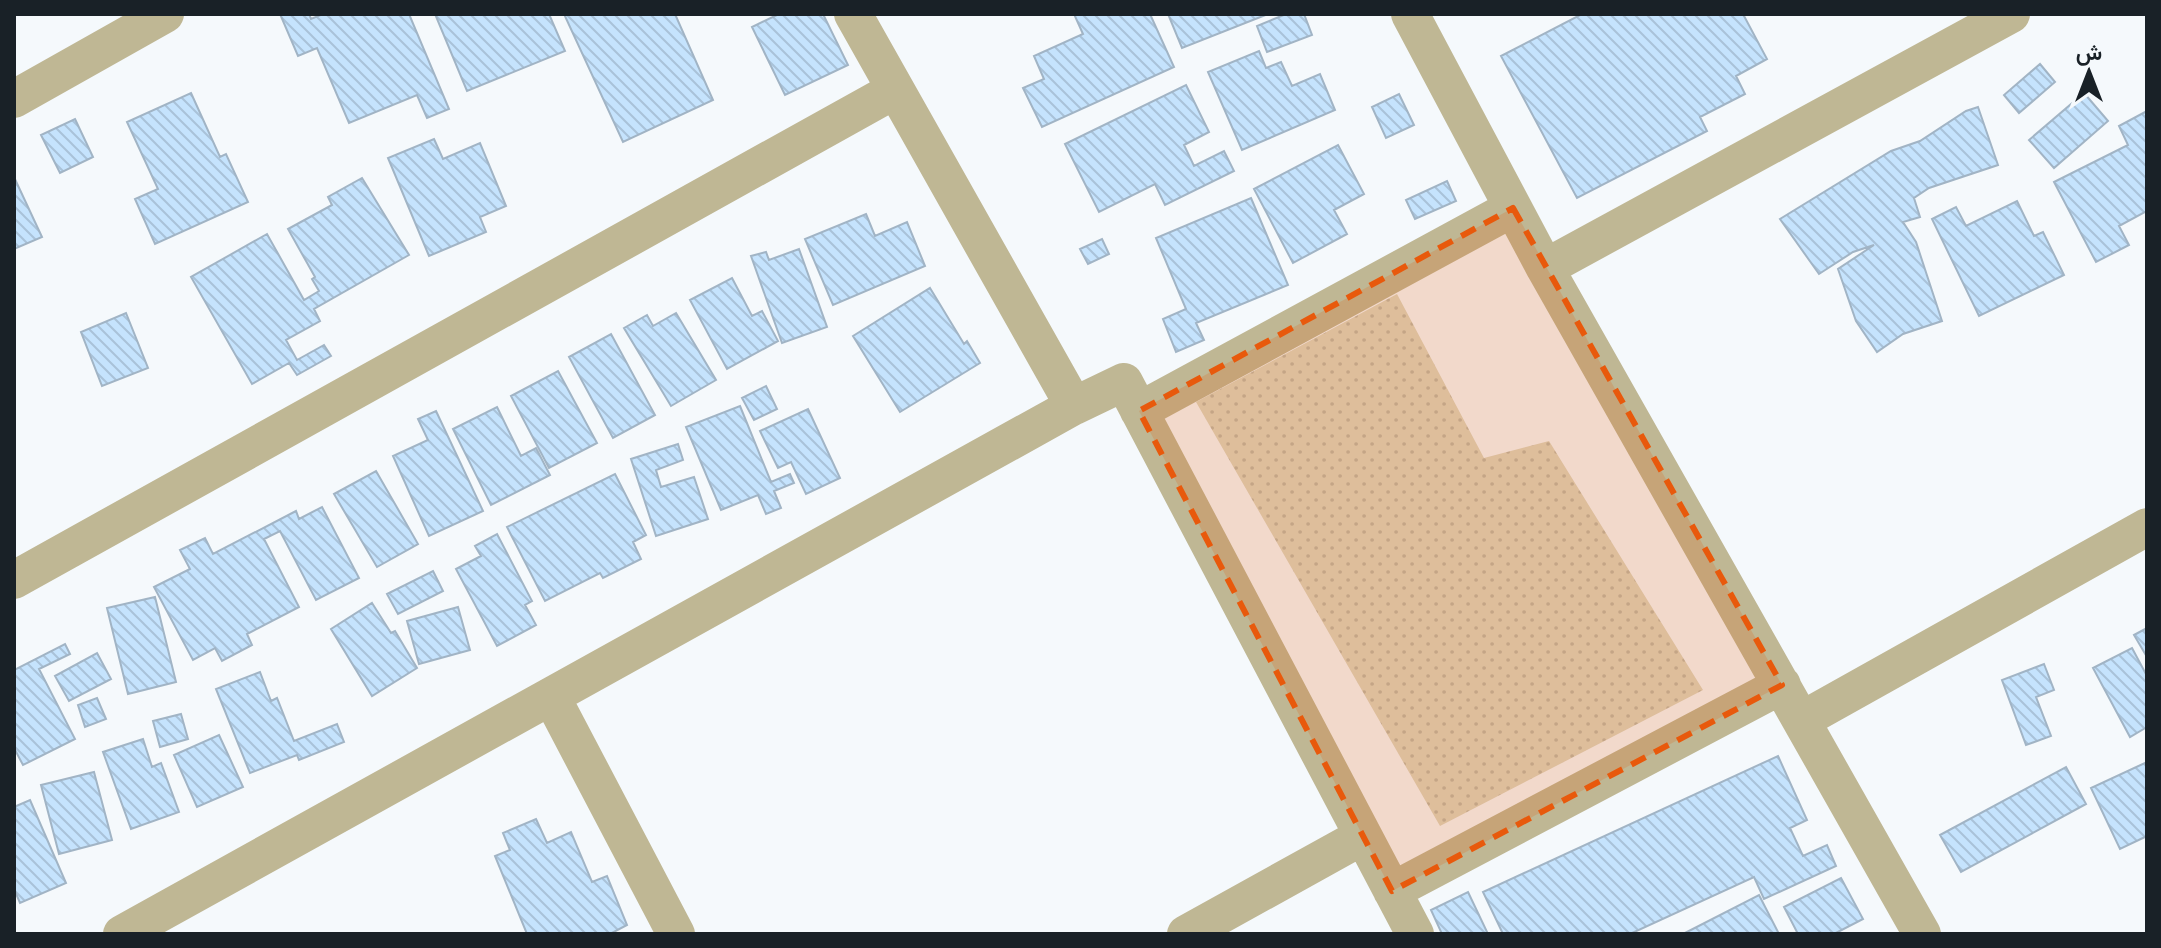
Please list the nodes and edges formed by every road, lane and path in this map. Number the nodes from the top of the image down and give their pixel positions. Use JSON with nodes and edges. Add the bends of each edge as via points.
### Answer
{"nodes":[{"id":1,"x":165,"y":14,"type":"edge"},
{"id":2,"x":853,"y":14,"type":"edge"},
{"id":3,"x":1410,"y":14,"type":"edge"},
{"id":4,"x":2011,"y":14,"type":"edge"},
{"id":5,"x":895,"y":90,"type":"junction"},
{"id":6,"x":14,"y":99,"type":"edge"},
{"id":7,"x":1513,"y":208,"type":"junction"},
{"id":8,"x":1545,"y":268,"type":"junction"},
{"id":9,"x":1074,"y":406,"type":"junction"},
{"id":10,"x":1139,"y":411,"type":"junction"},
{"id":11,"x":2147,"y":527,"type":"edge"},
{"id":12,"x":14,"y":580,"type":"edge"},
{"id":13,"x":1782,"y":685,"type":"junction"},
{"id":14,"x":551,"y":696,"type":"junction"},
{"id":15,"x":1802,"y":720,"type":"junction"},
{"id":16,"x":1363,"y":836,"type":"junction"},
{"id":17,"x":1392,"y":891,"type":"junction"},
{"id":18,"x":122,"y":934,"type":"edge"},
{"id":19,"x":676,"y":934,"type":"edge"},
{"id":20,"x":1186,"y":934,"type":"edge"},
{"id":21,"x":1415,"y":934,"type":"edge"},
{"id":22,"x":1922,"y":934,"type":"edge"}],
"edges":[{"from":1,"to":6,"type":"street"},
{"from":2,"to":5,"type":"street"},
{"from":3,"to":7,"type":"street"},
{"from":4,"to":8,"type":"street"},
{"from":5,"to":9,"type":"street"},
{"from":5,"to":12,"type":"street"},
{"from":7,"to":8,"type":"street"},
{"from":7,"to":10,"type":"street"},
{"from":8,"to":13,"type":"street"},
{"from":9,"to":10,"type":"street","via":[[1124,382]]},
{"from":9,"to":14,"type":"street"},
{"from":10,"to":16,"type":"street"},
{"from":11,"to":15,"type":"street"},
{"from":13,"to":15,"type":"street"},
{"from":13,"to":17,"type":"street"},
{"from":14,"to":18,"type":"street"},
{"from":14,"to":19,"type":"street"},
{"from":15,"to":22,"type":"street"},
{"from":16,"to":17,"type":"street"},
{"from":16,"to":20,"type":"street"},
{"from":17,"to":21,"type":"street"}]}
